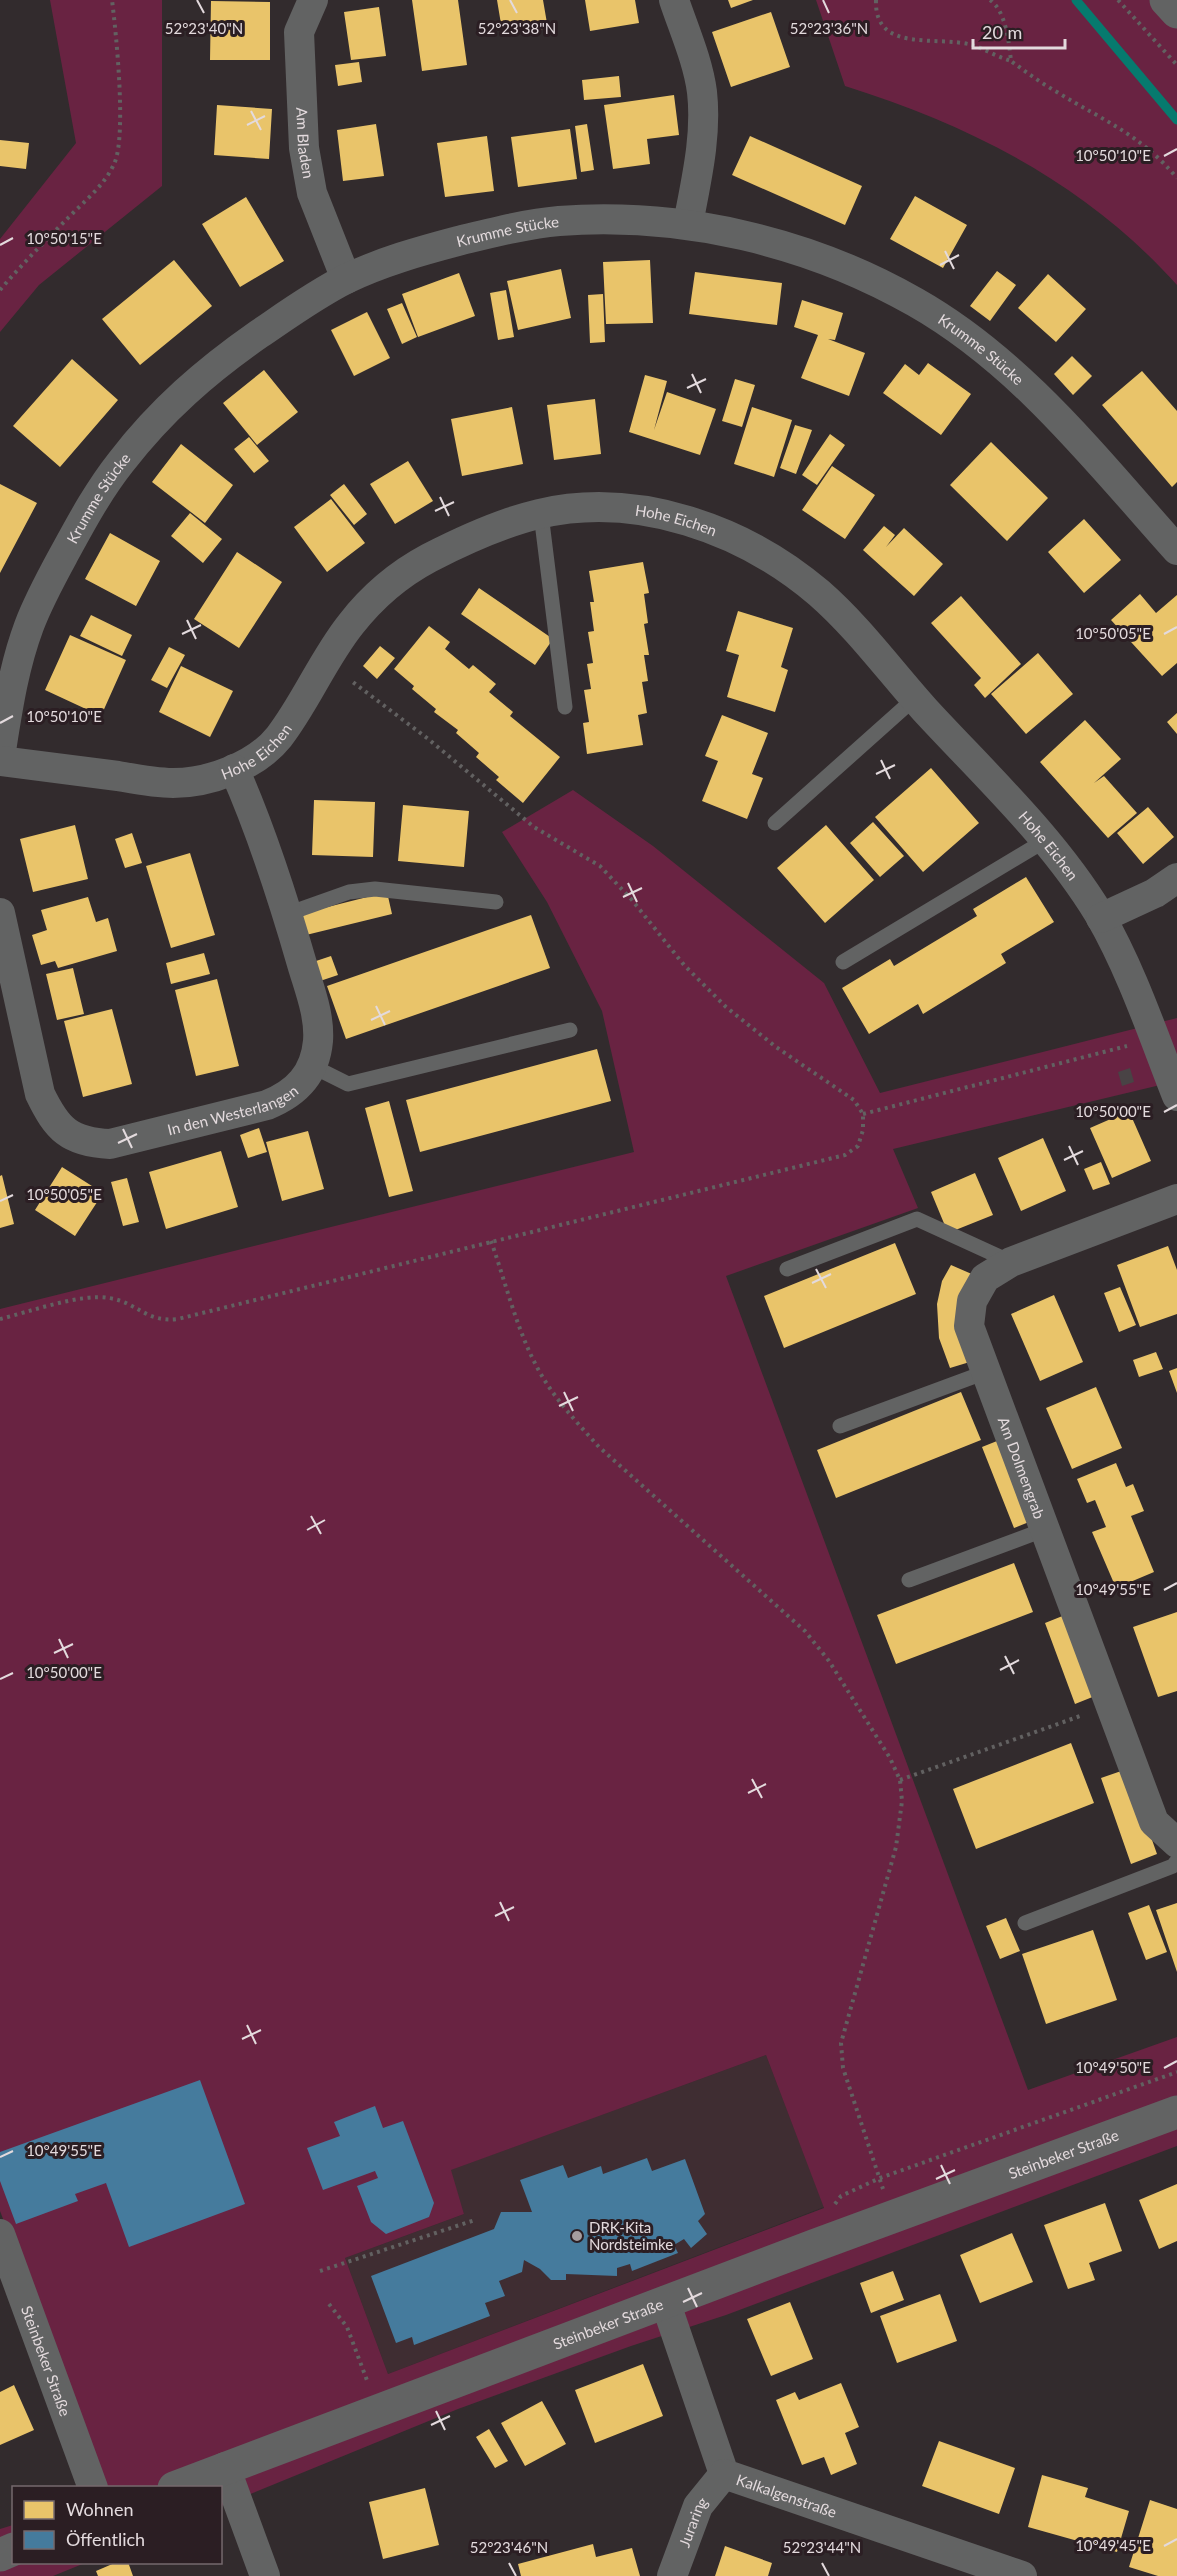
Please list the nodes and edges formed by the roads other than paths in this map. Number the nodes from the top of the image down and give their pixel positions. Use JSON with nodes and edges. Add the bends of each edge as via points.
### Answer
{"nodes":[{"id":1,"x":313,"y":0,"type":"edge"},
{"id":2,"x":674,"y":0,"type":"edge"},
{"id":3,"x":1166,"y":0,"type":"edge"},
{"id":4,"x":1177,"y":12,"type":"edge"},
{"id":5,"x":688,"y":224,"type":"junction"},
{"id":6,"x":346,"y":279,"type":"junction"},
{"id":7,"x":541,"y":514,"type":"junction"},
{"id":8,"x":1177,"y":550,"type":"edge"},
{"id":9,"x":915,"y":698,"type":"junction"},
{"id":10,"x":565,"y":706,"type":"dead end"},
{"id":11,"x":0,"y":759,"type":"edge"},
{"id":12,"x":234,"y":769,"type":"junction"},
{"id":13,"x":775,"y":823,"type":"dead end"},
{"id":14,"x":1046,"y":840,"type":"junction"},
{"id":15,"x":1177,"y":878,"type":"edge"},
{"id":16,"x":496,"y":902,"type":"dead end"},
{"id":17,"x":0,"y":913,"type":"edge"},
{"id":18,"x":287,"y":914,"type":"junction"},
{"id":19,"x":1101,"y":918,"type":"junction"},
{"id":20,"x":843,"y":962,"type":"dead end"},
{"id":21,"x":570,"y":1030,"type":"dead end"},
{"id":22,"x":312,"y":1066,"type":"junction"},
{"id":23,"x":1177,"y":1096,"type":"edge"},
{"id":24,"x":1177,"y":1199,"type":"edge"},
{"id":25,"x":1011,"y":1262,"type":"junction"},
{"id":26,"x":787,"y":1269,"type":"dead end"},
{"id":27,"x":986,"y":1372,"type":"junction"},
{"id":28,"x":840,"y":1426,"type":"dead end"},
{"id":29,"x":1046,"y":1529,"type":"junction"},
{"id":30,"x":909,"y":1580,"type":"dead end"},
{"id":31,"x":1177,"y":1843,"type":"edge"},
{"id":32,"x":1177,"y":1861,"type":"edge"},
{"id":33,"x":1025,"y":1923,"type":"dead end"},
{"id":34,"x":1177,"y":2112,"type":"edge"},
{"id":35,"x":0,"y":2234,"type":"edge"},
{"id":36,"x":665,"y":2301,"type":"junction"},
{"id":37,"x":225,"y":2467,"type":"junction"},
{"id":38,"x":724,"y":2474,"type":"junction"},
{"id":39,"x":93,"y":2486,"type":"edge"},
{"id":40,"x":177,"y":2486,"type":"edge"},
{"id":41,"x":265,"y":2576,"type":"edge"},
{"id":42,"x":672,"y":2576,"type":"edge"},
{"id":43,"x":1022,"y":2576,"type":"edge"}],
"edges":[{"from":1,"to":6,"type":"street","name":"Am Bladen","via":[[299,32],[304,148],[312,194]]},
{"from":2,"to":5,"type":"street","via":[[698,70],[702,100],[702,141]]},
{"from":3,"to":4,"type":"street"},
{"from":5,"to":6,"type":"street","name":"Krumme Stücke","via":[[594,220],[520,226],[426,249]]},
{"from":5,"to":8,"type":"street","name":"Krumme Stücke","via":[[736,233],[839,266],[914,301],[945,321],[1023,382]]},
{"from":6,"to":11,"type":"street","name":"Krumme Stücke","via":[[289,314],[197,380],[120,462],[89,508],[30,624],[13,677]]},
{"from":7,"to":9,"type":"street","name":"Hohe Eichen","via":[[582,508],[630,509],[677,518],[729,535],[792,571],[822,595]]},
{"from":7,"to":10,"type":"lane"},
{"from":7,"to":12,"type":"street","name":"Hohe Eichen","via":[[456,545],[393,582],[350,624],[278,738]]},
{"from":9,"to":13,"type":"lane"},
{"from":9,"to":14,"type":"street","name":"Hohe Eichen"},
{"from":11,"to":12,"type":"street","name":"Hohe Eichen","via":[[172,783],[205,779]]},
{"from":12,"to":18,"type":"street","name":"In den Westerlangen"},
{"from":14,"to":19,"type":"street","name":"Hohe Eichen"},
{"from":14,"to":20,"type":"lane"},
{"from":15,"to":19,"type":"street","via":[[1155,893]]},
{"from":16,"to":18,"type":"lane","via":[[375,889],[349,892]]},
{"from":17,"to":22,"type":"street","name":"In den Westerlangen","via":[[40,1094],[52,1118],[69,1136],[88,1143],[110,1144],[267,1105],[286,1097],[301,1084]]},
{"from":18,"to":22,"type":"street","name":"In den Westerlangen","via":[[315,1010],[318,1040]]},
{"from":19,"to":23,"type":"street","name":"Hohe Eichen","via":[[1124,962]]},
{"from":21,"to":22,"type":"lane","via":[[348,1084]]},
{"from":24,"to":25,"type":"street","name":"Am Dolmengrab"},
{"from":25,"to":26,"type":"lane","via":[[916,1219]]},
{"from":25,"to":27,"type":"street","name":"Am Dolmengrab","via":[[985,1278],[972,1301],[969,1326]]},
{"from":27,"to":28,"type":"lane"},
{"from":27,"to":29,"type":"street","name":"Am Dolmengrab"},
{"from":29,"to":30,"type":"lane"},
{"from":29,"to":31,"type":"street","name":"Am Dolmengrab","via":[[1154,1822]]},
{"from":32,"to":33,"type":"lane","via":[[1173,1866]]},
{"from":34,"to":36,"type":"street","name":"Steinbeker Straße"},
{"from":35,"to":39,"type":"street","name":"Steinbeker Straße"},
{"from":36,"to":37,"type":"street","name":"Steinbeker Straße"},
{"from":36,"to":38,"type":"street","name":"Kalkalgenstraße"},
{"from":37,"to":40,"type":"street","name":"Steinbeker Straße"},
{"from":37,"to":41,"type":"street"},
{"from":38,"to":42,"type":"street","name":"Juraring","via":[[698,2506]]},
{"from":38,"to":43,"type":"street","name":"Kalkalgenstraße"}]}
